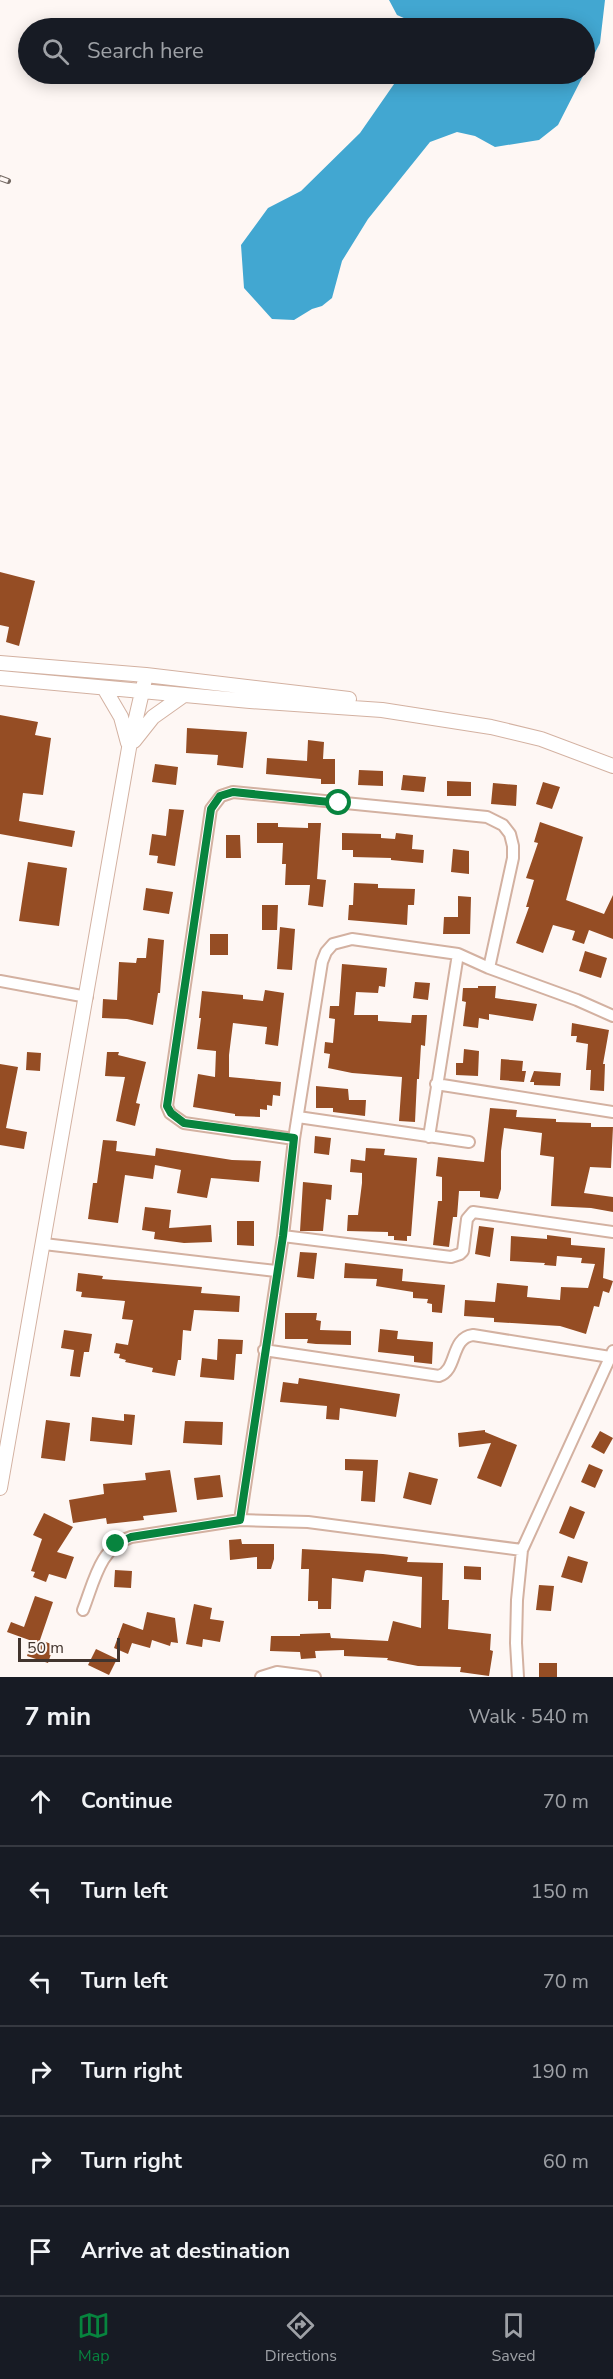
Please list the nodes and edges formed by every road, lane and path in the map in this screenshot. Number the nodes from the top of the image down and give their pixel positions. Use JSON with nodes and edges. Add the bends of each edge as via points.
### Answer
{"nodes":[{"id":1,"x":0,"y":663,"type":"edge"},
{"id":2,"x":147,"y":675,"type":"junction"},
{"id":3,"x":0,"y":678,"type":"edge"},
{"id":4,"x":104,"y":688,"type":"junction"},
{"id":5,"x":142,"y":692,"type":"junction"},
{"id":6,"x":184,"y":695,"type":"junction"},
{"id":7,"x":382,"y":710,"type":"junction"},
{"id":8,"x":129,"y":748,"type":"junction"},
{"id":9,"x":613,"y":766,"type":"edge"},
{"id":10,"x":458,"y":954,"type":"junction"},
{"id":11,"x":489,"y":968,"type":"junction"},
{"id":12,"x":0,"y":981,"type":"edge"},
{"id":13,"x":87,"y":997,"type":"junction"},
{"id":14,"x":613,"y":1016,"type":"edge"},
{"id":15,"x":436,"y":1084,"type":"junction"},
{"id":16,"x":613,"y":1112,"type":"edge"},
{"id":17,"x":298,"y":1117,"type":"junction"},
{"id":18,"x":429,"y":1137,"type":"junction"},
{"id":19,"x":294,"y":1138,"type":"junction"},
{"id":20,"x":469,"y":1142,"type":"dead end"},
{"id":21,"x":613,"y":1232,"type":"edge"},
{"id":22,"x":283,"y":1236,"type":"junction"},
{"id":23,"x":44,"y":1244,"type":"junction"},
{"id":24,"x":276,"y":1271,"type":"junction"},
{"id":25,"x":264,"y":1350,"type":"junction"},
{"id":26,"x":612,"y":1354,"type":"edge"},
{"id":27,"x":0,"y":1488,"type":"edge"},
{"id":28,"x":240,"y":1520,"type":"junction"},
{"id":29,"x":522,"y":1551,"type":"junction"},
{"id":30,"x":82,"y":1610,"type":"dead end"},
{"id":31,"x":261,"y":1677,"type":"edge"},
{"id":32,"x":315,"y":1677,"type":"edge"},
{"id":33,"x":519,"y":1677,"type":"edge"}],
"edges":[{"from":1,"to":2,"type":"street"},
{"from":2,"to":5,"type":"street"},
{"from":2,"to":7,"type":"street","via":[[358,700]]},
{"from":3,"to":4,"type":"street"},
{"from":4,"to":5,"type":"street"},
{"from":4,"to":8,"type":"street","via":[[122,717]]},
{"from":5,"to":6,"type":"street"},
{"from":5,"to":8,"type":"street"},
{"from":6,"to":7,"type":"street"},
{"from":6,"to":8,"type":"street","via":[[153,717]]},
{"from":7,"to":9,"type":"street","via":[[501,730]]},
{"from":8,"to":13,"type":"street"},
{"from":10,"to":11,"type":"street"},
{"from":10,"to":15,"type":"street"},
{"from":10,"to":17,"type":"street","via":[[366,939],[333,944],[322,962]]},
{"from":11,"to":14,"type":"street"},
{"from":11,"to":19,"type":"street","via":[[513,858],[510,834],[503,825],[487,817],[233,792],[220,796],[211,809],[167,1106],[184,1123]]},
{"from":12,"to":13,"type":"street"},
{"from":13,"to":23,"type":"street"},
{"from":15,"to":16,"type":"street"},
{"from":15,"to":18,"type":"street"},
{"from":17,"to":18,"type":"street"},
{"from":17,"to":19,"type":"street"},
{"from":18,"to":20,"type":"street"},
{"from":19,"to":22,"type":"street"},
{"from":21,"to":22,"type":"street","via":[[473,1212],[467,1219],[463,1251],[451,1257]]},
{"from":22,"to":24,"type":"street"},
{"from":23,"to":24,"type":"street"},
{"from":23,"to":27,"type":"street"},
{"from":24,"to":25,"type":"street"},
{"from":25,"to":26,"type":"street","via":[[439,1376],[447,1372],[460,1341],[473,1335]]},
{"from":25,"to":28,"type":"street"},
{"from":26,"to":29,"type":"street"},
{"from":28,"to":29,"type":"street","via":[[308,1522]]},
{"from":28,"to":30,"type":"street","via":[[131,1537],[116,1544],[105,1556]]},
{"from":29,"to":33,"type":"street","via":[[517,1600]]},
{"from":31,"to":32,"type":"street","via":[[277,1672]]}]}
